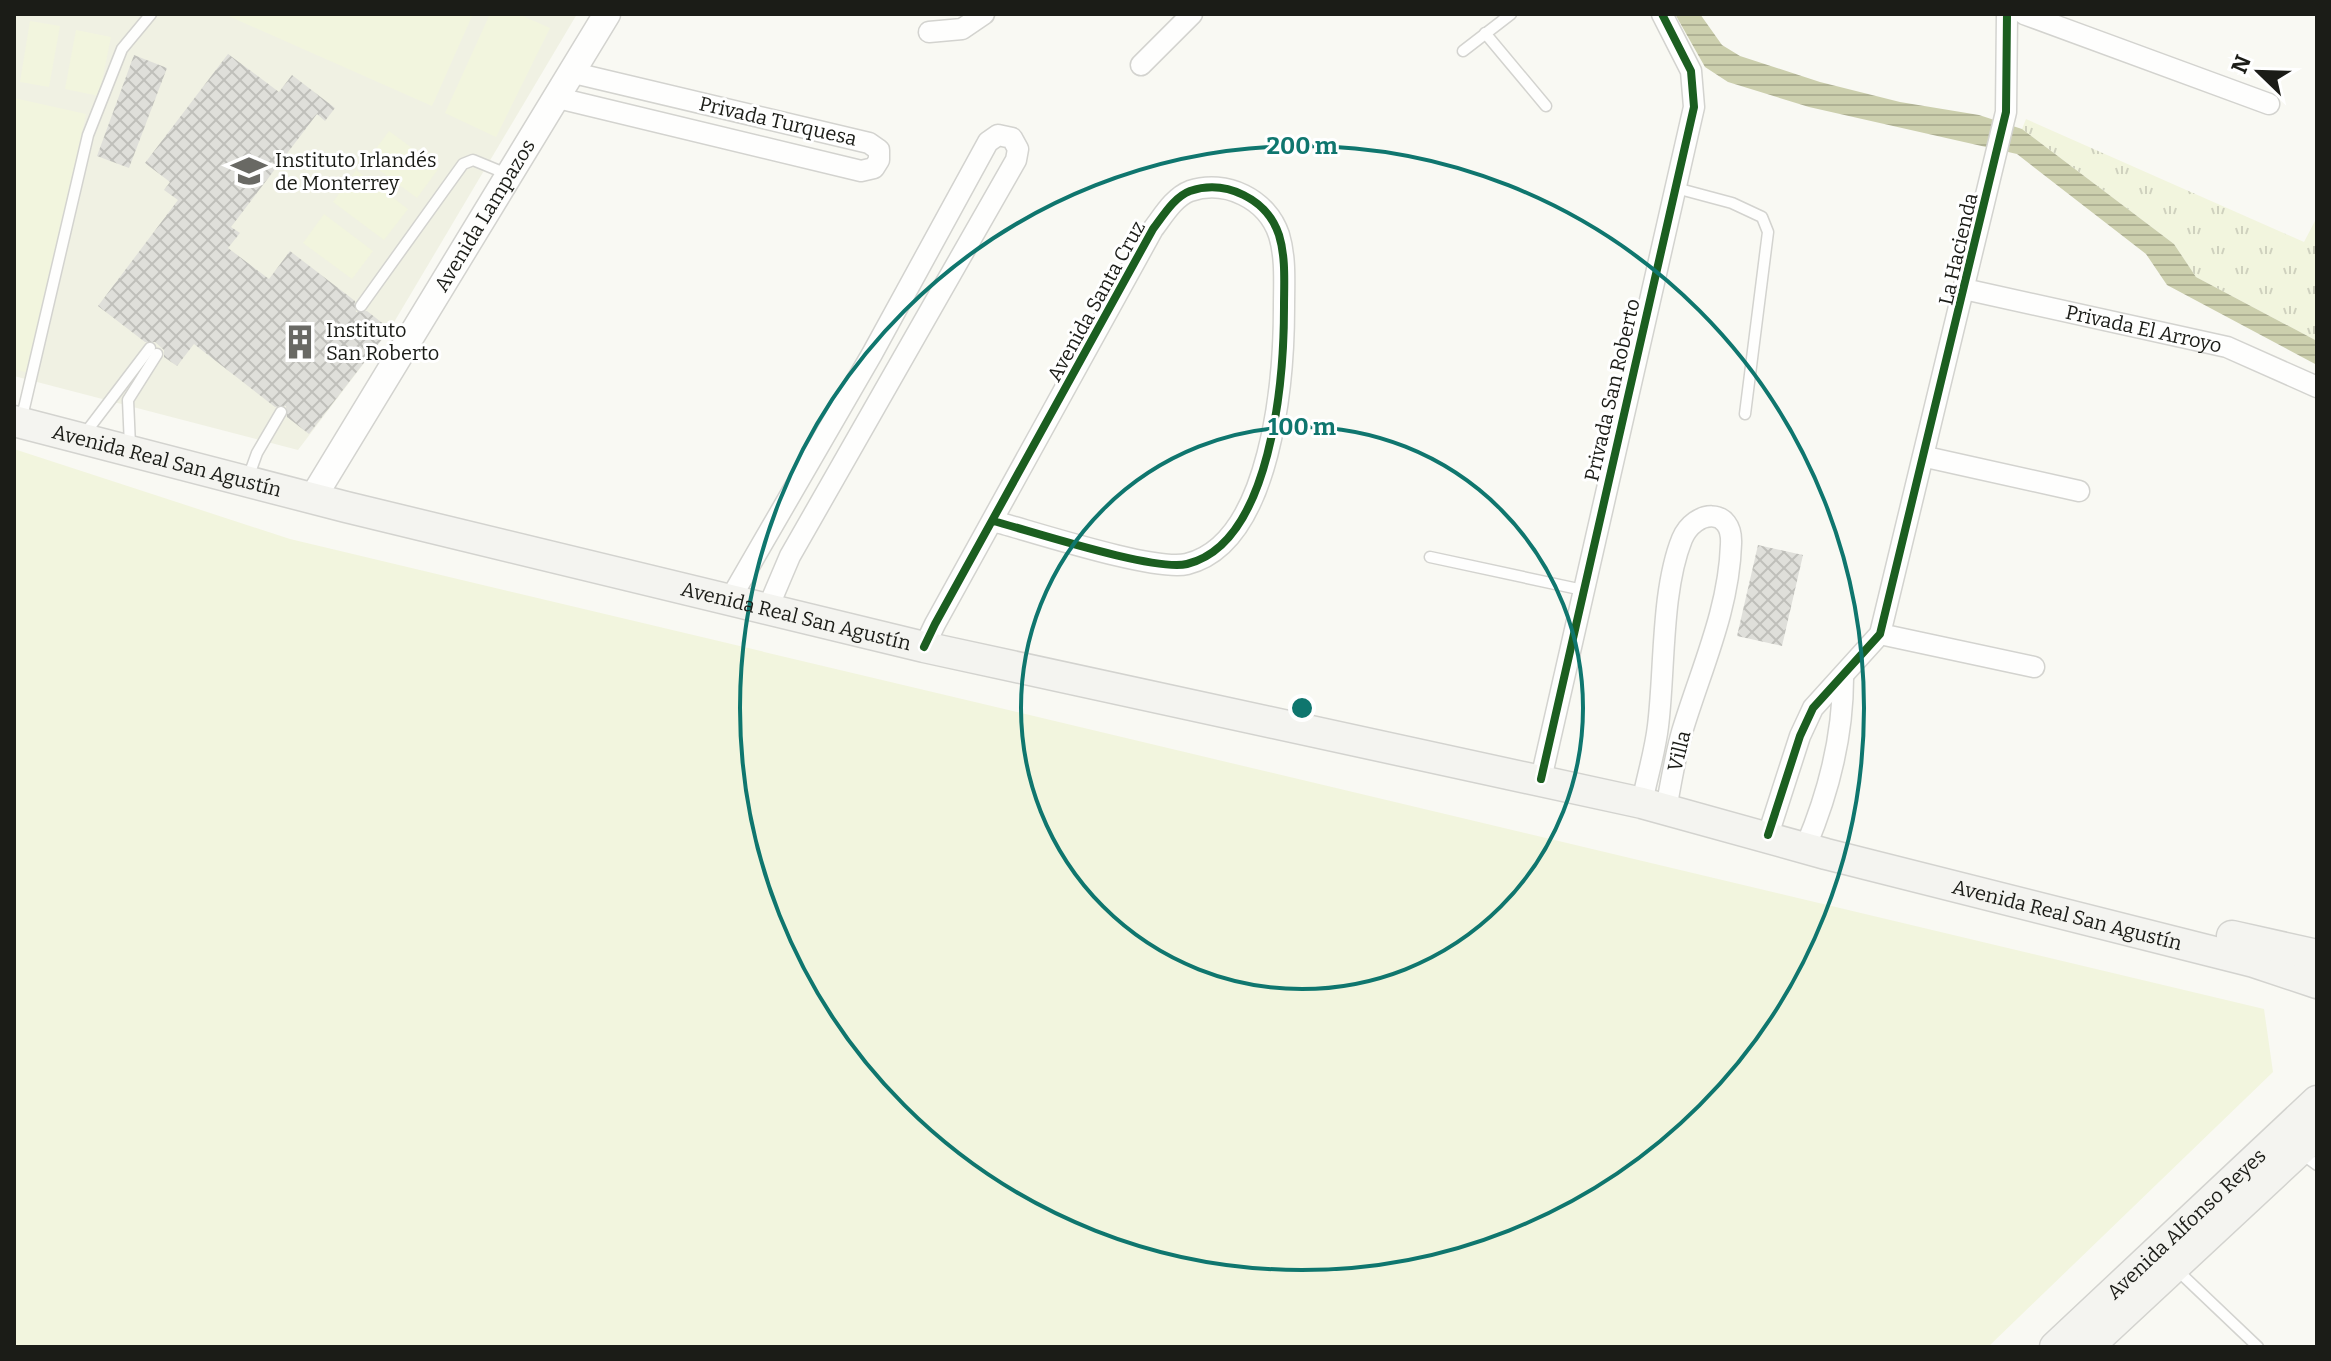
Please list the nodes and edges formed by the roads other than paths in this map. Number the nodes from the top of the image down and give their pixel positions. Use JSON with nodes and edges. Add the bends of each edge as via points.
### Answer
{"nodes":[{"id":1,"x":151,"y":14,"type":"edge"},
{"id":2,"x":607,"y":14,"type":"edge"},
{"id":3,"x":984,"y":14,"type":"edge"},
{"id":4,"x":1192,"y":14,"type":"edge"},
{"id":5,"x":1511,"y":14,"type":"edge"},
{"id":6,"x":1662,"y":14,"type":"edge"},
{"id":7,"x":2007,"y":14,"type":"edge"},
{"id":8,"x":2024,"y":14,"type":"edge"},
{"id":9,"x":929,"y":32,"type":"dead end"},
{"id":10,"x":1485,"y":33,"type":"junction"},
{"id":11,"x":1463,"y":51,"type":"dead end"},
{"id":12,"x":1141,"y":65,"type":"dead end"},
{"id":13,"x":574,"y":73,"type":"junction"},
{"id":14,"x":558,"y":98,"type":"junction"},
{"id":15,"x":2269,"y":104,"type":"dead end"},
{"id":16,"x":1546,"y":106,"type":"dead end"},
{"id":17,"x":739,"y":112,"type":"junction"},
{"id":18,"x":732,"y":139,"type":"junction"},
{"id":19,"x":508,"y":175,"type":"junction"},
{"id":20,"x":1676,"y":188,"type":"junction"},
{"id":21,"x":1964,"y":289,"type":"junction"},
{"id":22,"x":361,"y":306,"type":"dead end"},
{"id":23,"x":872,"y":354,"type":"junction"},
{"id":24,"x":896,"y":366,"type":"junction"},
{"id":25,"x":2317,"y":387,"type":"edge"},
{"id":26,"x":281,"y":412,"type":"dead end"},
{"id":27,"x":1745,"y":414,"type":"dead end"},
{"id":28,"x":17,"y":422,"type":"edge"},
{"id":29,"x":81,"y":439,"type":"junction"},
{"id":30,"x":131,"y":452,"type":"junction"},
{"id":31,"x":1926,"y":457,"type":"junction"},
{"id":32,"x":247,"y":481,"type":"junction"},
{"id":33,"x":2079,"y":491,"type":"dead end"},
{"id":34,"x":312,"y":499,"type":"junction"},
{"id":35,"x":993,"y":521,"type":"junction"},
{"id":36,"x":1430,"y":557,"type":"dead end"},
{"id":37,"x":1583,"y":590,"type":"junction"},
{"id":38,"x":729,"y":601,"type":"junction"},
{"id":39,"x":767,"y":610,"type":"junction"},
{"id":40,"x":1880,"y":634,"type":"junction"},
{"id":41,"x":924,"y":647,"type":"junction"},
{"id":42,"x":2034,"y":667,"type":"dead end"},
{"id":43,"x":1843,"y":678,"type":"junction"},
{"id":44,"x":1661,"y":687,"type":"junction"},
{"id":45,"x":1695,"y":694,"type":"junction"},
{"id":46,"x":1652,"y":758,"type":"junction"},
{"id":47,"x":1674,"y":763,"type":"junction"},
{"id":48,"x":1541,"y":779,"type":"junction"},
{"id":49,"x":1654,"y":806,"type":"junction"},
{"id":50,"x":1768,"y":835,"type":"junction"},
{"id":51,"x":1811,"y":848,"type":"junction"},
{"id":52,"x":2317,"y":955,"type":"edge"},
{"id":53,"x":2317,"y":983,"type":"edge"},
{"id":54,"x":2317,"y":1101,"type":"edge"},
{"id":55,"x":2310,"y":1149,"type":"edge"},
{"id":56,"x":2173,"y":1266,"type":"junction"},
{"id":57,"x":2055,"y":1347,"type":"edge"},
{"id":58,"x":2088,"y":1347,"type":"edge"},
{"id":59,"x":2258,"y":1347,"type":"edge"}],
"edges":[{"from":1,"to":28,"type":"lane","via":[[122,49],[88,135]]},
{"from":2,"to":13,"type":"street","name":"Avenida Lampazos"},
{"from":3,"to":9,"type":"street","via":[[962,29]]},
{"from":4,"to":12,"type":"street"},
{"from":5,"to":10,"type":"lane"},
{"from":6,"to":20,"type":"street","name":"Privada San Roberto","via":[[1684,54],[1694,89]]},
{"from":7,"to":21,"type":"street","name":"La Hacienda","via":[[2006,112]]},
{"from":8,"to":15,"type":"street"},
{"from":10,"to":11,"type":"lane"},
{"from":10,"to":16,"type":"lane"},
{"from":13,"to":14,"type":"street","name":"Avenida Lampazos"},
{"from":13,"to":17,"type":"street","name":"Privada Turquesa"},
{"from":14,"to":18,"type":"street","name":"Privada Turquesa"},
{"from":14,"to":19,"type":"street","name":"Avenida Lampazos"},
{"from":17,"to":18,"type":"street"},
{"from":17,"to":18,"type":"street","name":"Privada Turquesa","via":[[869,143],[879,150],[879,160],[874,168],[861,171]]},
{"from":19,"to":22,"type":"lane","via":[[473,160],[463,164]]},
{"from":19,"to":34,"type":"street","name":"Avenida Lampazos"},
{"from":20,"to":27,"type":"lane","via":[[1762,217],[1768,232]]},
{"from":20,"to":37,"type":"street","name":"Privada San Roberto"},
{"from":21,"to":25,"type":"street","name":"Privada El Arroyo","via":[[2227,347]]},
{"from":21,"to":31,"type":"street","name":"La Hacienda"},
{"from":23,"to":24,"type":"street"},
{"from":23,"to":24,"type":"street","via":[[988,142],[998,135],[1012,138],[1016,160]]},
{"from":23,"to":38,"type":"street"},
{"from":24,"to":39,"type":"street","via":[[790,556]]},
{"from":26,"to":32,"type":"lane"},
{"from":28,"to":29,"type":"main road","name":"Avenida Real San Agustín"},
{"from":29,"to":30,"type":"main road","name":"Avenida Real San Agustín"},
{"from":29,"to":30,"type":"lane","via":[[154,351],[128,400]]},
{"from":30,"to":32,"type":"main road","name":"Avenida Real San Agustín"},
{"from":31,"to":33,"type":"street"},
{"from":31,"to":40,"type":"street","name":"La Hacienda"},
{"from":32,"to":34,"type":"main road","name":"Avenida Real San Agustín"},
{"from":34,"to":38,"type":"main road","name":"Avenida Real San Agustín"},
{"from":35,"to":35,"type":"street","name":"Avenida Santa Cruz","via":[[1145,243],[1171,205],[1190,191],[1222,188],[1246,195],[1279,233],[1284,356],[1273,436],[1249,505],[1228,539],[1211,555],[1185,565],[1154,563]]},
{"from":35,"to":41,"type":"street","name":"Avenida Santa Cruz"},
{"from":36,"to":37,"type":"lane"},
{"from":37,"to":48,"type":"street","name":"Privada San Roberto"},
{"from":38,"to":39,"type":"main road","name":"Avenida Real San Agustín"},
{"from":39,"to":41,"type":"main road","name":"Avenida Real San Agustín"},
{"from":40,"to":42,"type":"street"},
{"from":40,"to":43,"type":"street","name":"La Hacienda"},
{"from":41,"to":48,"type":"main road","name":"Avenida Real San Agustín"},
{"from":43,"to":50,"type":"street","name":"La Hacienda","via":[[1813,708]]},
{"from":43,"to":51,"type":"street","via":[[1843,717]]},
{"from":44,"to":45,"type":"street"},
{"from":44,"to":45,"type":"street","name":"Villa","via":[[1679,548],[1699,517],[1713,515],[1725,522],[1732,540],[1719,621]]},
{"from":44,"to":46,"type":"street","name":"Villa"},
{"from":45,"to":47,"type":"street","name":"Villa"},
{"from":46,"to":47,"type":"street"},
{"from":46,"to":49,"type":"street","name":"Villa"},
{"from":47,"to":49,"type":"street","name":"Villa"},
{"from":48,"to":49,"type":"main road","name":"Avenida Real San Agustín"},
{"from":49,"to":50,"type":"main road","name":"Avenida Real San Agustín"},
{"from":50,"to":51,"type":"main road","name":"Avenida Real San Agustín"},
{"from":51,"to":52,"type":"main road","name":"Avenida Real San Agustín"},
{"from":51,"to":53,"type":"main road","name":"Avenida Real San Agustín","via":[[2254,962]]},
{"from":54,"to":57,"type":"main road","name":"Avenida Alfonso Reyes"},
{"from":55,"to":56,"type":"main road","name":"Avenida Alfonso Reyes"},
{"from":56,"to":58,"type":"main road","name":"Avenida Alfonso Reyes"},
{"from":56,"to":59,"type":"lane"}]}
